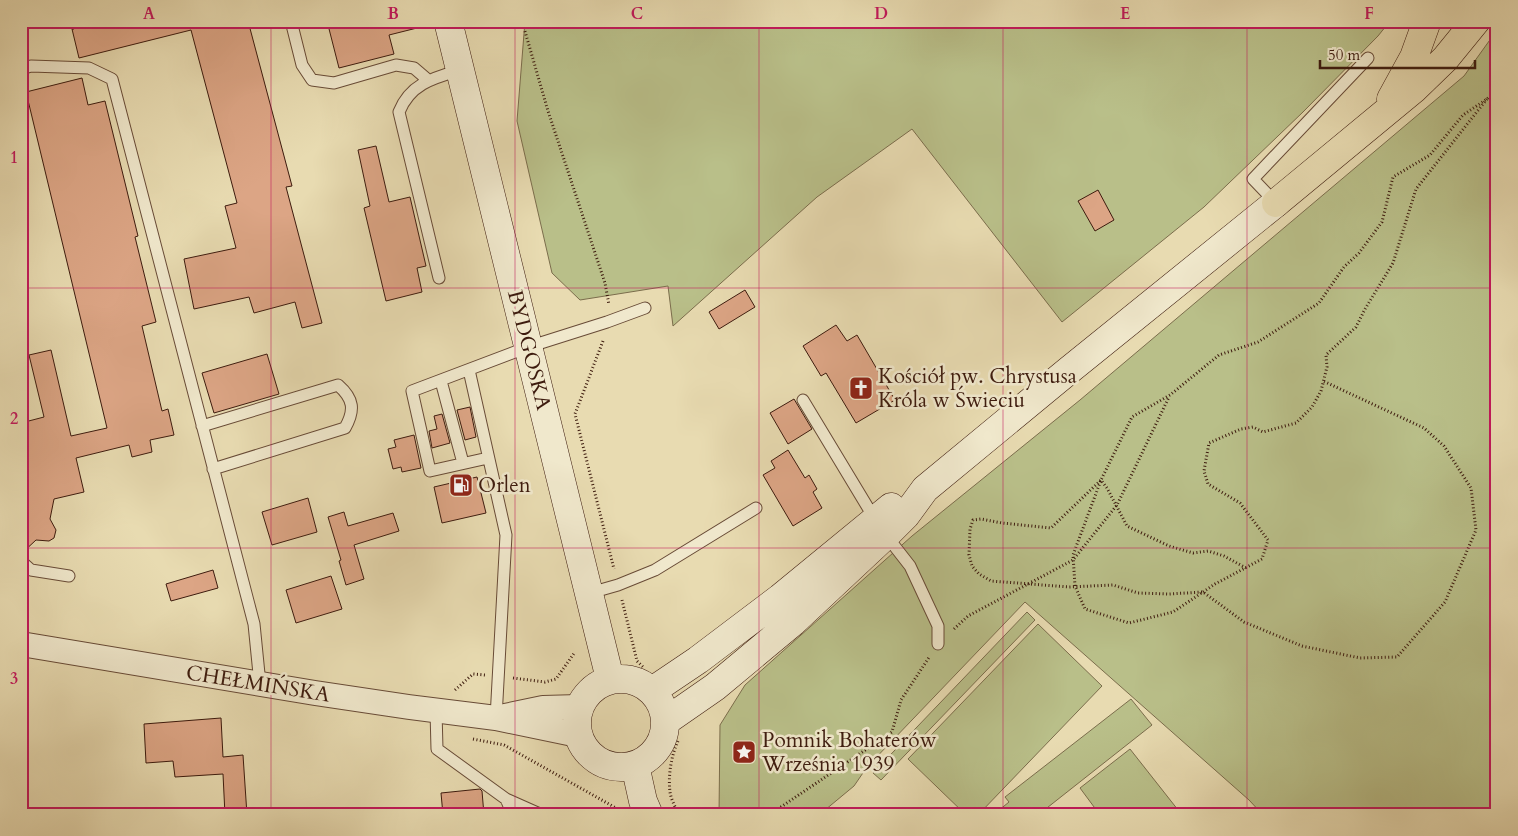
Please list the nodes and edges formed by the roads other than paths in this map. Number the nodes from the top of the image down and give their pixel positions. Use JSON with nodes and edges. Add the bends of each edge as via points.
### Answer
{"nodes":[{"id":1,"x":291,"y":21,"type":"edge"},
{"id":2,"x":448,"y":21,"type":"edge"},
{"id":3,"x":1427,"y":21,"type":"edge"},
{"id":4,"x":1476,"y":21,"type":"edge"},
{"id":5,"x":1368,"y":58,"type":"dead end"},
{"id":6,"x":21,"y":69,"type":"edge"},
{"id":7,"x":460,"y":70,"type":"junction"},
{"id":8,"x":428,"y":80,"type":"junction"},
{"id":9,"x":1377,"y":118,"type":"junction"},
{"id":10,"x":1276,"y":203,"type":"junction"},
{"id":11,"x":439,"y":278,"type":"dead end"},
{"id":12,"x":645,"y":308,"type":"dead end"},
{"id":13,"x":528,"y":347,"type":"junction"},
{"id":14,"x":469,"y":370,"type":"junction"},
{"id":15,"x":441,"y":381,"type":"junction"},
{"id":16,"x":803,"y":400,"type":"dead end"},
{"id":17,"x":202,"y":426,"type":"junction"},
{"id":18,"x":488,"y":458,"type":"junction"},
{"id":19,"x":463,"y":463,"type":"junction"},
{"id":20,"x":213,"y":469,"type":"junction"},
{"id":21,"x":756,"y":508,"type":"dead end"},
{"id":22,"x":881,"y":528,"type":"junction"},
{"id":23,"x":21,"y":561,"type":"edge"},
{"id":24,"x":69,"y":576,"type":"dead end"},
{"id":25,"x":590,"y":593,"type":"junction"},
{"id":26,"x":21,"y":644,"type":"edge"},
{"id":27,"x":938,"y":644,"type":"road end"},
{"id":28,"x":610,"y":679,"type":"junction"},
{"id":29,"x":652,"y":680,"type":"junction"},
{"id":30,"x":260,"y":684,"type":"junction"},
{"id":31,"x":579,"y":707,"type":"junction"},
{"id":32,"x":496,"y":718,"type":"junction"},
{"id":33,"x":666,"y":721,"type":"junction"},
{"id":34,"x":436,"y":722,"type":"junction"},
{"id":35,"x":578,"y":734,"type":"junction"},
{"id":36,"x":635,"y":765,"type":"junction"},
{"id":37,"x":506,"y":799,"type":"junction"},
{"id":38,"x":513,"y":815,"type":"edge"},
{"id":39,"x":542,"y":815,"type":"edge"},
{"id":40,"x":650,"y":815,"type":"edge"}],
"edges":[{"from":1,"to":8,"type":"lane","via":[[302,65],[312,80],[334,83],[396,65],[414,68]]},
{"from":2,"to":7,"type":"street","name":"BYDGOSKA"},
{"from":3,"to":9,"type":"main road","via":[[1414,57]]},
{"from":4,"to":9,"type":"main road","via":[[1445,59]]},
{"from":5,"to":10,"type":"lane","via":[[1253,179]]},
{"from":6,"to":17,"type":"lane","via":[[31,66],[89,68],[112,78]]},
{"from":7,"to":8,"type":"lane"},
{"from":7,"to":13,"type":"street","name":"BYDGOSKA"},
{"from":8,"to":11,"type":"lane","via":[[404,99],[399,112]]},
{"from":9,"to":10,"type":"main road"},
{"from":10,"to":22,"type":"street","via":[[925,489],[896,502]]},
{"from":12,"to":13,"type":"lane"},
{"from":13,"to":14,"type":"lane"},
{"from":13,"to":25,"type":"street","name":"BYDGOSKA"},
{"from":14,"to":15,"type":"lane"},
{"from":14,"to":18,"type":"lane"},
{"from":15,"to":19,"type":"lane"},
{"from":15,"to":19,"type":"lane","via":[[412,392],[430,471]]},
{"from":16,"to":22,"type":"lane"},
{"from":17,"to":20,"type":"lane"},
{"from":17,"to":20,"type":"lane","via":[[338,385],[347,393],[352,407],[345,428]]},
{"from":18,"to":19,"type":"lane"},
{"from":18,"to":32,"type":"lane","via":[[506,536]]},
{"from":20,"to":30,"type":"lane","via":[[254,624]]},
{"from":21,"to":25,"type":"lane","via":[[655,570]]},
{"from":22,"to":27,"type":"lane","via":[[910,566],[938,626]]},
{"from":22,"to":29,"type":"street","via":[[698,660]]},
{"from":22,"to":33,"type":"street","via":[[793,622],[714,687]]},
{"from":23,"to":24,"type":"lane","via":[[31,570]]},
{"from":25,"to":28,"type":"street","name":"BYDGOSKA"},
{"from":26,"to":30,"type":"street","name":"CHEŁMIŃSKA"},
{"from":28,"to":29,"type":"street"},
{"from":28,"to":31,"type":"street","via":[[597,685]]},
{"from":29,"to":33,"type":"street"},
{"from":30,"to":34,"type":"street","name":"CHEŁMIŃSKA"},
{"from":31,"to":32,"type":"street","name":"CHEŁMIŃSKA","via":[[543,708]]},
{"from":31,"to":35,"type":"street"},
{"from":32,"to":34,"type":"street","name":"CHEŁMIŃSKA"},
{"from":32,"to":35,"type":"street","name":"CHEŁMIŃSKA"},
{"from":33,"to":36,"type":"street","via":[[658,748],[648,759]]},
{"from":34,"to":37,"type":"lane","via":[[437,749]]},
{"from":35,"to":36,"type":"street","via":[[584,748],[606,765],[621,768]]},
{"from":36,"to":40,"type":"street","via":[[643,801]]},
{"from":37,"to":38,"type":"lane"},
{"from":37,"to":39,"type":"lane"}]}
